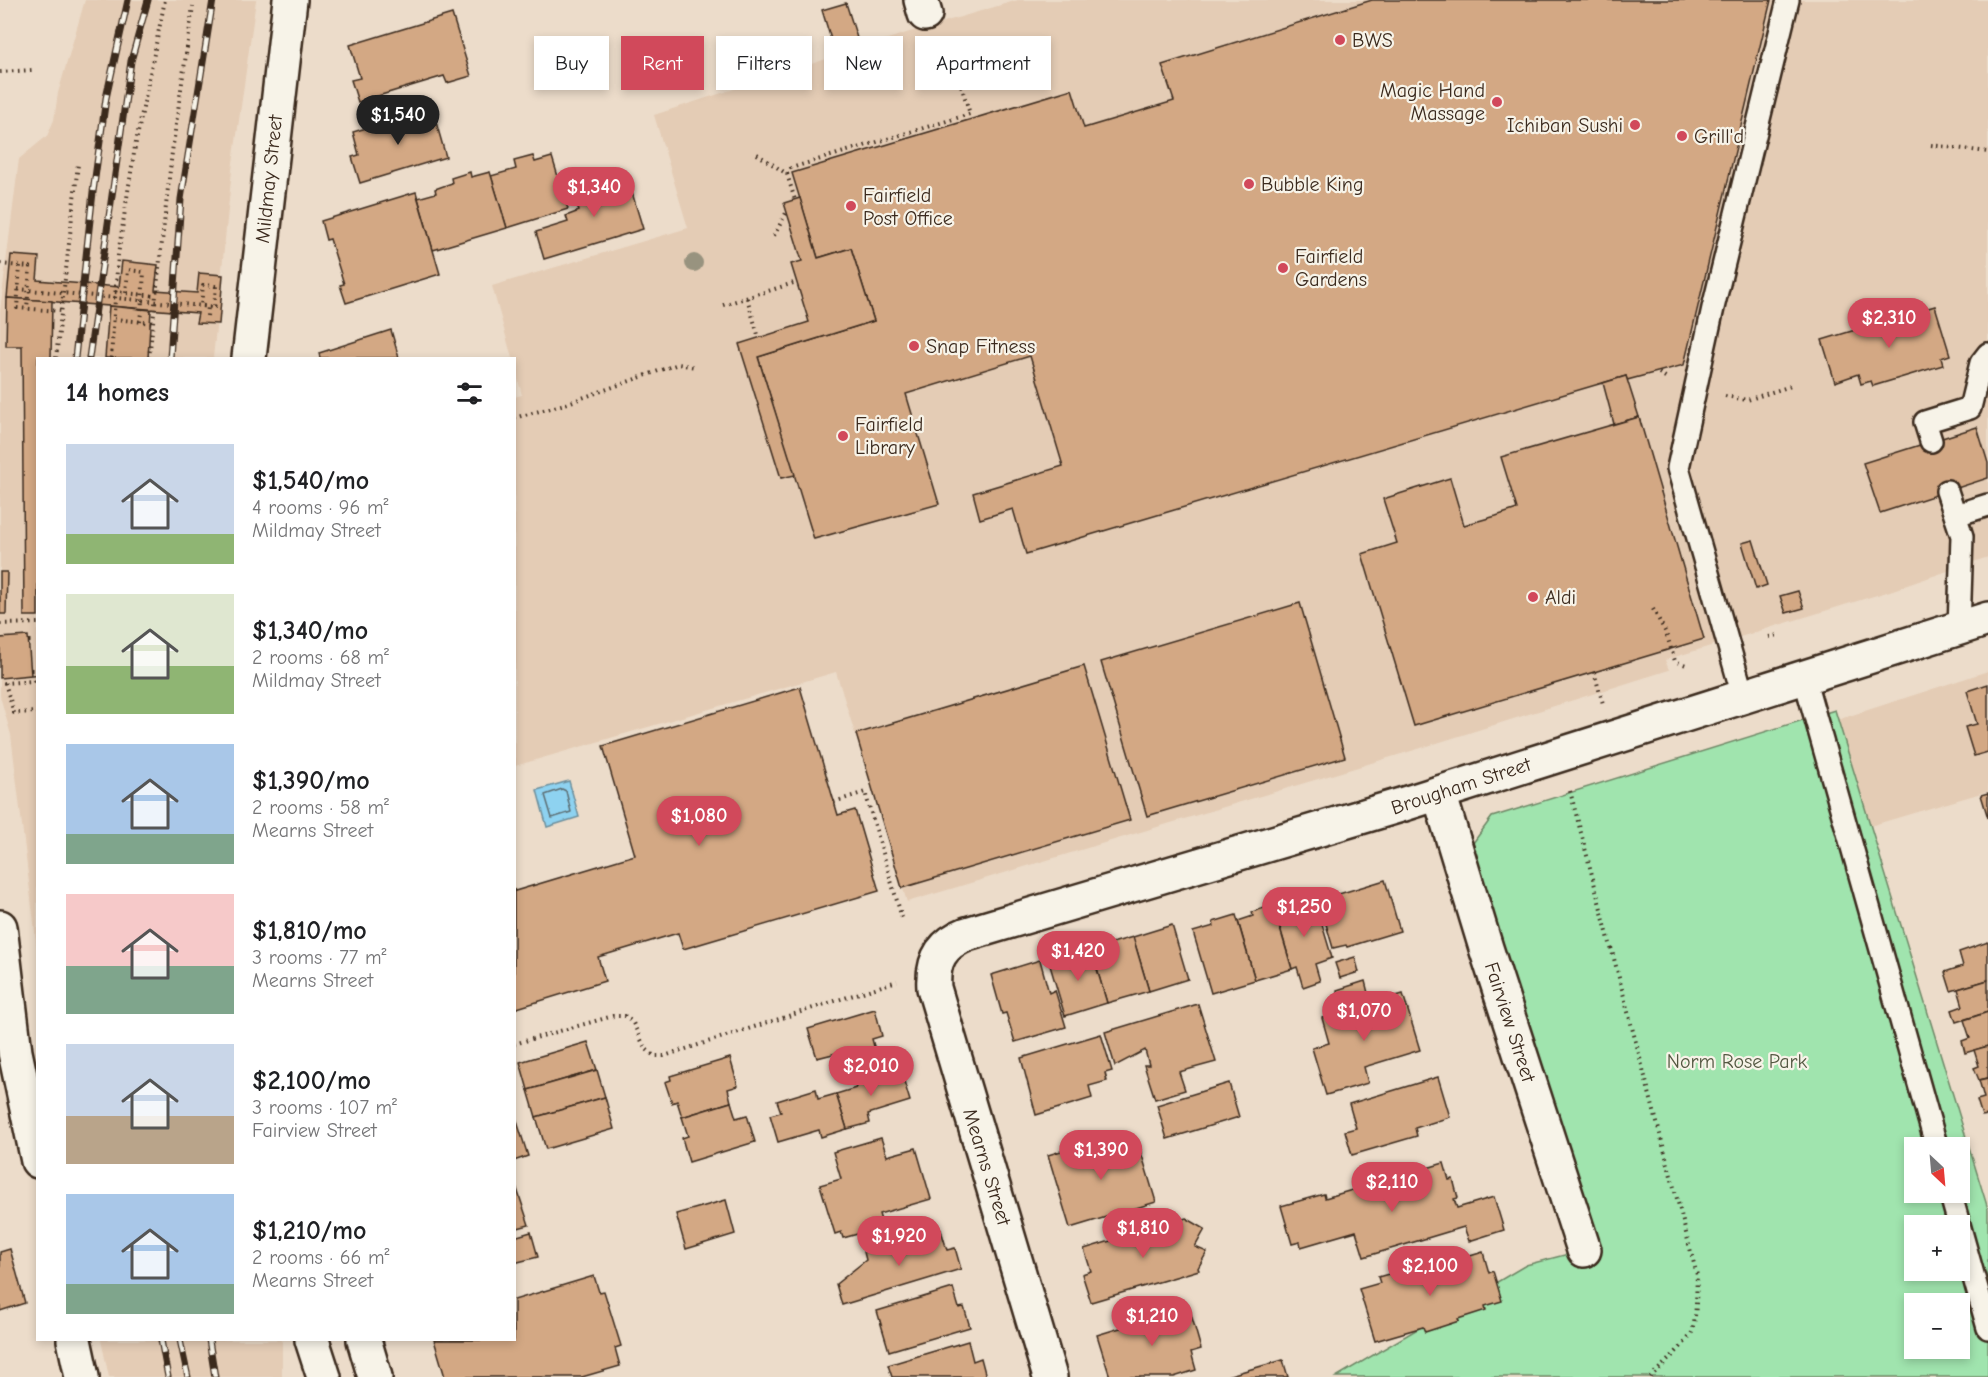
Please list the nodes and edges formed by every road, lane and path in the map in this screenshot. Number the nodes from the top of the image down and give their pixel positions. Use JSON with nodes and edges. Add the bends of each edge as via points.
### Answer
{"nodes":[{"id":1,"x":165,"y":0,"type":"edge"},
{"id":2,"x":290,"y":0,"type":"edge"},
{"id":3,"x":1788,"y":0,"type":"edge"},
{"id":4,"x":194,"y":6,"type":"dead end"},
{"id":5,"x":33,"y":70,"type":"dead end"},
{"id":6,"x":0,"y":72,"type":"edge"},
{"id":7,"x":963,"y":90,"type":"edge"},
{"id":8,"x":1931,"y":145,"type":"dead end"},
{"id":9,"x":1988,"y":152,"type":"edge"},
{"id":10,"x":757,"y":154,"type":"dead end"},
{"id":11,"x":78,"y":164,"type":"dead end"},
{"id":12,"x":787,"y":174,"type":"junction"},
{"id":13,"x":795,"y":200,"type":"dead end"},
{"id":14,"x":786,"y":213,"type":"dead end"},
{"id":15,"x":774,"y":236,"type":"dead end"},
{"id":16,"x":0,"y":264,"type":"edge"},
{"id":17,"x":20,"y":266,"type":"junction"},
{"id":18,"x":796,"y":282,"type":"dead end"},
{"id":19,"x":18,"y":289,"type":"junction"},
{"id":20,"x":116,"y":292,"type":"junction"},
{"id":21,"x":126,"y":293,"type":"junction"},
{"id":22,"x":156,"y":296,"type":"junction"},
{"id":23,"x":747,"y":298,"type":"junction"},
{"id":24,"x":142,"y":301,"type":"junction"},
{"id":25,"x":723,"y":305,"type":"dead end"},
{"id":26,"x":208,"y":307,"type":"junction"},
{"id":27,"x":228,"y":308,"type":"dead end"},
{"id":28,"x":27,"y":309,"type":"junction"},
{"id":29,"x":61,"y":311,"type":"junction"},
{"id":30,"x":207,"y":316,"type":"dead end"},
{"id":31,"x":114,"y":319,"type":"junction"},
{"id":32,"x":140,"y":322,"type":"junction"},
{"id":33,"x":153,"y":322,"type":"junction"},
{"id":34,"x":759,"y":338,"type":"dead end"},
{"id":35,"x":1988,"y":354,"type":"edge"},
{"id":36,"x":56,"y":357,"type":"edge"},
{"id":37,"x":111,"y":357,"type":"edge"},
{"id":38,"x":149,"y":357,"type":"edge"},
{"id":39,"x":249,"y":357,"type":"edge"},
{"id":40,"x":695,"y":367,"type":"dead end"},
{"id":41,"x":1794,"y":385,"type":"dead end"},
{"id":42,"x":1721,"y":396,"type":"dead end"},
{"id":43,"x":516,"y":417,"type":"edge"},
{"id":44,"x":1931,"y":441,"type":"dead end"},
{"id":45,"x":1947,"y":491,"type":"dead end"},
{"id":46,"x":1988,"y":506,"type":"edge"},
{"id":47,"x":1956,"y":515,"type":"junction"},
{"id":48,"x":1653,"y":609,"type":"dead end"},
{"id":49,"x":36,"y":623,"type":"edge"},
{"id":50,"x":0,"y":624,"type":"edge"},
{"id":51,"x":1973,"y":624,"type":"edge"},
{"id":52,"x":1779,"y":635,"type":"dead end"},
{"id":53,"x":1769,"y":637,"type":"dead end"},
{"id":54,"x":1689,"y":666,"type":"dead end"},
{"id":55,"x":31,"y":670,"type":"dead end"},
{"id":56,"x":1594,"y":672,"type":"dead end"},
{"id":57,"x":1804,"y":677,"type":"junction"},
{"id":58,"x":1743,"y":696,"type":"junction"},
{"id":59,"x":1603,"y":705,"type":"dead end"},
{"id":60,"x":36,"y":712,"type":"edge"},
{"id":61,"x":1570,"y":791,"type":"dead end"},
{"id":62,"x":1439,"y":793,"type":"junction"},
{"id":63,"x":834,"y":802,"type":"dead end"},
{"id":64,"x":902,"y":918,"type":"dead end"},
{"id":65,"x":0,"y":927,"type":"edge"},
{"id":66,"x":938,"y":957,"type":"joint"},
{"id":67,"x":906,"y":977,"type":"dead end"},
{"id":68,"x":516,"y":1043,"type":"edge"},
{"id":69,"x":1934,"y":1137,"type":"edge"},
{"id":70,"x":36,"y":1152,"type":"edge"},
{"id":71,"x":1953,"y":1203,"type":"edge"},
{"id":72,"x":1584,"y":1250,"type":"dead end"},
{"id":73,"x":1988,"y":1328,"type":"edge"},
{"id":74,"x":74,"y":1341,"type":"edge"},
{"id":75,"x":312,"y":1341,"type":"edge"},
{"id":76,"x":364,"y":1341,"type":"edge"},
{"id":77,"x":82,"y":1377,"type":"edge"},
{"id":78,"x":324,"y":1377,"type":"edge"},
{"id":79,"x":375,"y":1377,"type":"edge"},
{"id":80,"x":1050,"y":1377,"type":"edge"},
{"id":81,"x":1650,"y":1377,"type":"edge"}],
"edges":[{"from":1,"to":20,"type":"path","via":[[135,147]]},
{"from":2,"to":39,"type":"street","name":"Mildmay Street"},
{"from":3,"to":58,"type":"lane","via":[[1678,468]]},
{"from":4,"to":22,"type":"path"},
{"from":5,"to":6,"type":"path"},
{"from":7,"to":12,"type":"path","via":[[970,114],[790,168]]},
{"from":8,"to":9,"type":"path"},
{"from":10,"to":12,"type":"path"},
{"from":11,"to":29,"type":"path"},
{"from":12,"to":13,"type":"path"},
{"from":14,"to":15,"type":"path"},
{"from":16,"to":17,"type":"path"},
{"from":17,"to":19,"type":"path"},
{"from":17,"to":28,"type":"path","via":[[30,267]]},
{"from":18,"to":23,"type":"path"},
{"from":19,"to":24,"type":"path","bridge":true},
{"from":19,"to":28,"type":"path","via":[[17,308]]},
{"from":20,"to":21,"type":"path"},
{"from":20,"to":31,"type":"path"},
{"from":21,"to":22,"type":"path"},
{"from":21,"to":24,"type":"path","bridge":true,"via":[[128,270],[144,272]]},
{"from":22,"to":33,"type":"path"},
{"from":23,"to":25,"type":"path"},
{"from":23,"to":34,"type":"path"},
{"from":24,"to":26,"type":"path","bridge":true},
{"from":24,"to":32,"type":"path"},
{"from":26,"to":26,"type":"path","bridge":true,"via":[[214,308],[216,286],[203,285],[201,306]]},
{"from":26,"to":27,"type":"path"},
{"from":26,"to":30,"type":"path"},
{"from":28,"to":29,"type":"path"},
{"from":29,"to":36,"type":"path"},
{"from":31,"to":32,"type":"path"},
{"from":31,"to":37,"type":"path"},
{"from":32,"to":33,"type":"path"},
{"from":33,"to":38,"type":"path"},
{"from":35,"to":44,"type":"lane","via":[[1981,363],[1970,408],[1925,422]]},
{"from":40,"to":43,"type":"path","via":[[678,364]]},
{"from":41,"to":42,"type":"path","via":[[1747,400]]},
{"from":45,"to":47,"type":"lane"},
{"from":46,"to":47,"type":"lane"},
{"from":47,"to":51,"type":"lane"},
{"from":48,"to":54,"type":"path","via":[[1675,661]]},
{"from":49,"to":50,"type":"path"},
{"from":51,"to":57,"type":"street","name":"Brougham Street"},
{"from":52,"to":53,"type":"path"},
{"from":55,"to":60,"type":"path","via":[[34,681],[5,683],[14,714]]},
{"from":56,"to":59,"type":"path"},
{"from":57,"to":58,"type":"street","name":"Brougham Street"},
{"from":57,"to":69,"type":"lane"},
{"from":58,"to":62,"type":"street","name":"Brougham Street"},
{"from":61,"to":81,"type":"path","via":[[1697,1275],[1691,1335]]},
{"from":62,"to":66,"type":"street","name":"Brougham Street","via":[[967,934]]},
{"from":62,"to":72,"type":"street","name":"Fairview Street"},
{"from":63,"to":64,"type":"path","via":[[865,792]]},
{"from":65,"to":70,"type":"street","via":[[15,1052]]},
{"from":66,"to":80,"type":"street","name":"Mearns Street","via":[[933,981],[937,1003]]},
{"from":67,"to":68,"type":"path","via":[[664,1056],[654,1056],[645,1048],[633,1023],[625,1016]]},
{"from":71,"to":73,"type":"lane"},
{"from":74,"to":77,"type":"street"},
{"from":75,"to":78,"type":"street"},
{"from":76,"to":79,"type":"street"}]}
